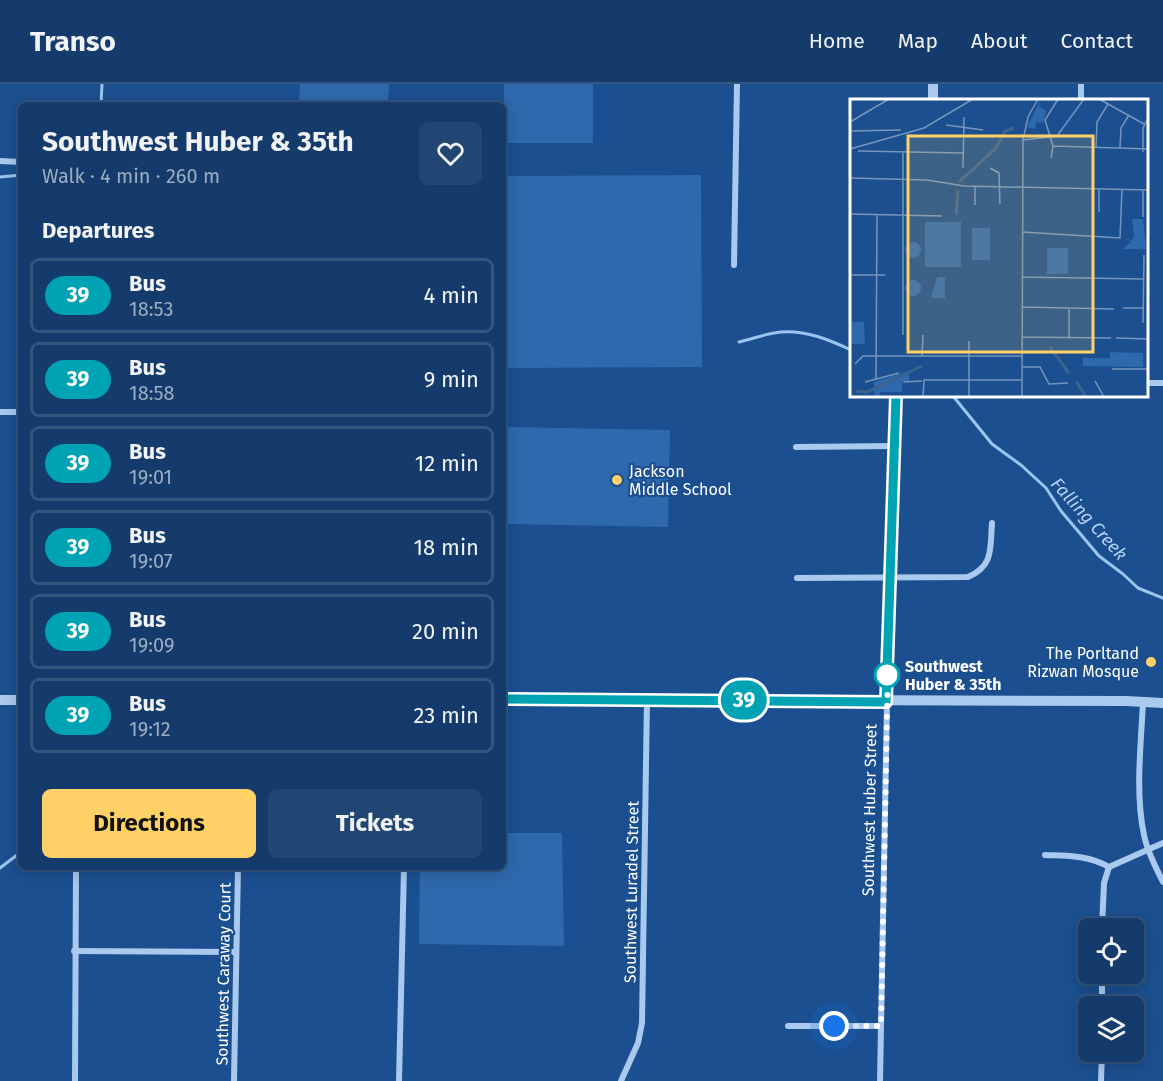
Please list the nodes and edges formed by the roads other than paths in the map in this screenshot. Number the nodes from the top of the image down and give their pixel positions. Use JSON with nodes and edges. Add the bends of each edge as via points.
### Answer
{"nodes":[{"id":1,"x":737,"y":84,"type":"edge"},
{"id":2,"x":0,"y":161,"type":"edge"},
{"id":3,"x":18,"y":162,"type":"edge"},
{"id":4,"x":734,"y":265,"type":"dead end"},
{"id":5,"x":896,"y":398,"type":"edge"},
{"id":6,"x":0,"y":412,"type":"edge"},
{"id":7,"x":18,"y":412,"type":"edge"},
{"id":8,"x":895,"y":446,"type":"junction"},
{"id":9,"x":796,"y":447,"type":"dead end"},
{"id":10,"x":992,"y":523,"type":"dead end"},
{"id":11,"x":890,"y":577,"type":"junction"},
{"id":12,"x":797,"y":578,"type":"dead end"},
{"id":13,"x":506,"y":699,"type":"edge"},
{"id":14,"x":647,"y":699,"type":"junction"},
{"id":15,"x":0,"y":700,"type":"edge"},
{"id":16,"x":18,"y":700,"type":"edge"},
{"id":17,"x":886,"y":702,"type":"junction"},
{"id":18,"x":1143,"y":702,"type":"junction"},
{"id":19,"x":1163,"y":703,"type":"edge"},
{"id":20,"x":1163,"y":843,"type":"edge"},
{"id":21,"x":1148,"y":848,"type":"junction"},
{"id":22,"x":1045,"y":855,"type":"dead end"},
{"id":23,"x":1109,"y":867,"type":"junction"},
{"id":24,"x":76,"y":870,"type":"edge"},
{"id":25,"x":238,"y":870,"type":"edge"},
{"id":26,"x":404,"y":870,"type":"edge"},
{"id":27,"x":1163,"y":882,"type":"edge"},
{"id":28,"x":1102,"y":918,"type":"edge"},
{"id":29,"x":74,"y":951,"type":"junction"},
{"id":30,"x":236,"y":952,"type":"junction"},
{"id":31,"x":788,"y":1026,"type":"dead end"},
{"id":32,"x":881,"y":1026,"type":"junction"},
{"id":33,"x":1102,"y":1062,"type":"edge"},
{"id":34,"x":75,"y":1081,"type":"edge"},
{"id":35,"x":234,"y":1081,"type":"edge"},
{"id":36,"x":399,"y":1081,"type":"edge"},
{"id":37,"x":621,"y":1081,"type":"edge"},
{"id":38,"x":880,"y":1081,"type":"edge"},
{"id":39,"x":1101,"y":1081,"type":"edge"}],
"edges":[{"from":1,"to":4,"type":"street"},
{"from":2,"to":3,"type":"street"},
{"from":5,"to":8,"type":"street","name":"Southwest Huber Street"},
{"from":6,"to":7,"type":"street"},
{"from":8,"to":9,"type":"street"},
{"from":8,"to":11,"type":"street","name":"Southwest Huber Street"},
{"from":10,"to":11,"type":"street","via":[[988,562],[980,572],[968,576]]},
{"from":11,"to":12,"type":"street"},
{"from":11,"to":17,"type":"street","name":"Southwest Huber Street"},
{"from":13,"to":14,"type":"street"},
{"from":14,"to":17,"type":"street"},
{"from":14,"to":37,"type":"street","name":"Southwest Luradel Street","via":[[642,1023],[638,1043]]},
{"from":15,"to":16,"type":"street"},
{"from":17,"to":18,"type":"street"},
{"from":17,"to":32,"type":"street","name":"Southwest Huber Street"},
{"from":18,"to":19,"type":"street"},
{"from":18,"to":21,"type":"street","via":[[1140,786]]},
{"from":20,"to":21,"type":"street"},
{"from":21,"to":23,"type":"street"},
{"from":21,"to":27,"type":"street"},
{"from":22,"to":23,"type":"street","via":[[1081,856]]},
{"from":23,"to":28,"type":"street"},
{"from":24,"to":29,"type":"street"},
{"from":25,"to":30,"type":"street","name":"Southwest Caraway Court"},
{"from":26,"to":36,"type":"street"},
{"from":29,"to":30,"type":"street"},
{"from":29,"to":34,"type":"street"},
{"from":30,"to":35,"type":"street","name":"Southwest Caraway Court"},
{"from":31,"to":32,"type":"street"},
{"from":32,"to":38,"type":"street","name":"Southwest Huber Street"},
{"from":33,"to":39,"type":"street"}]}
